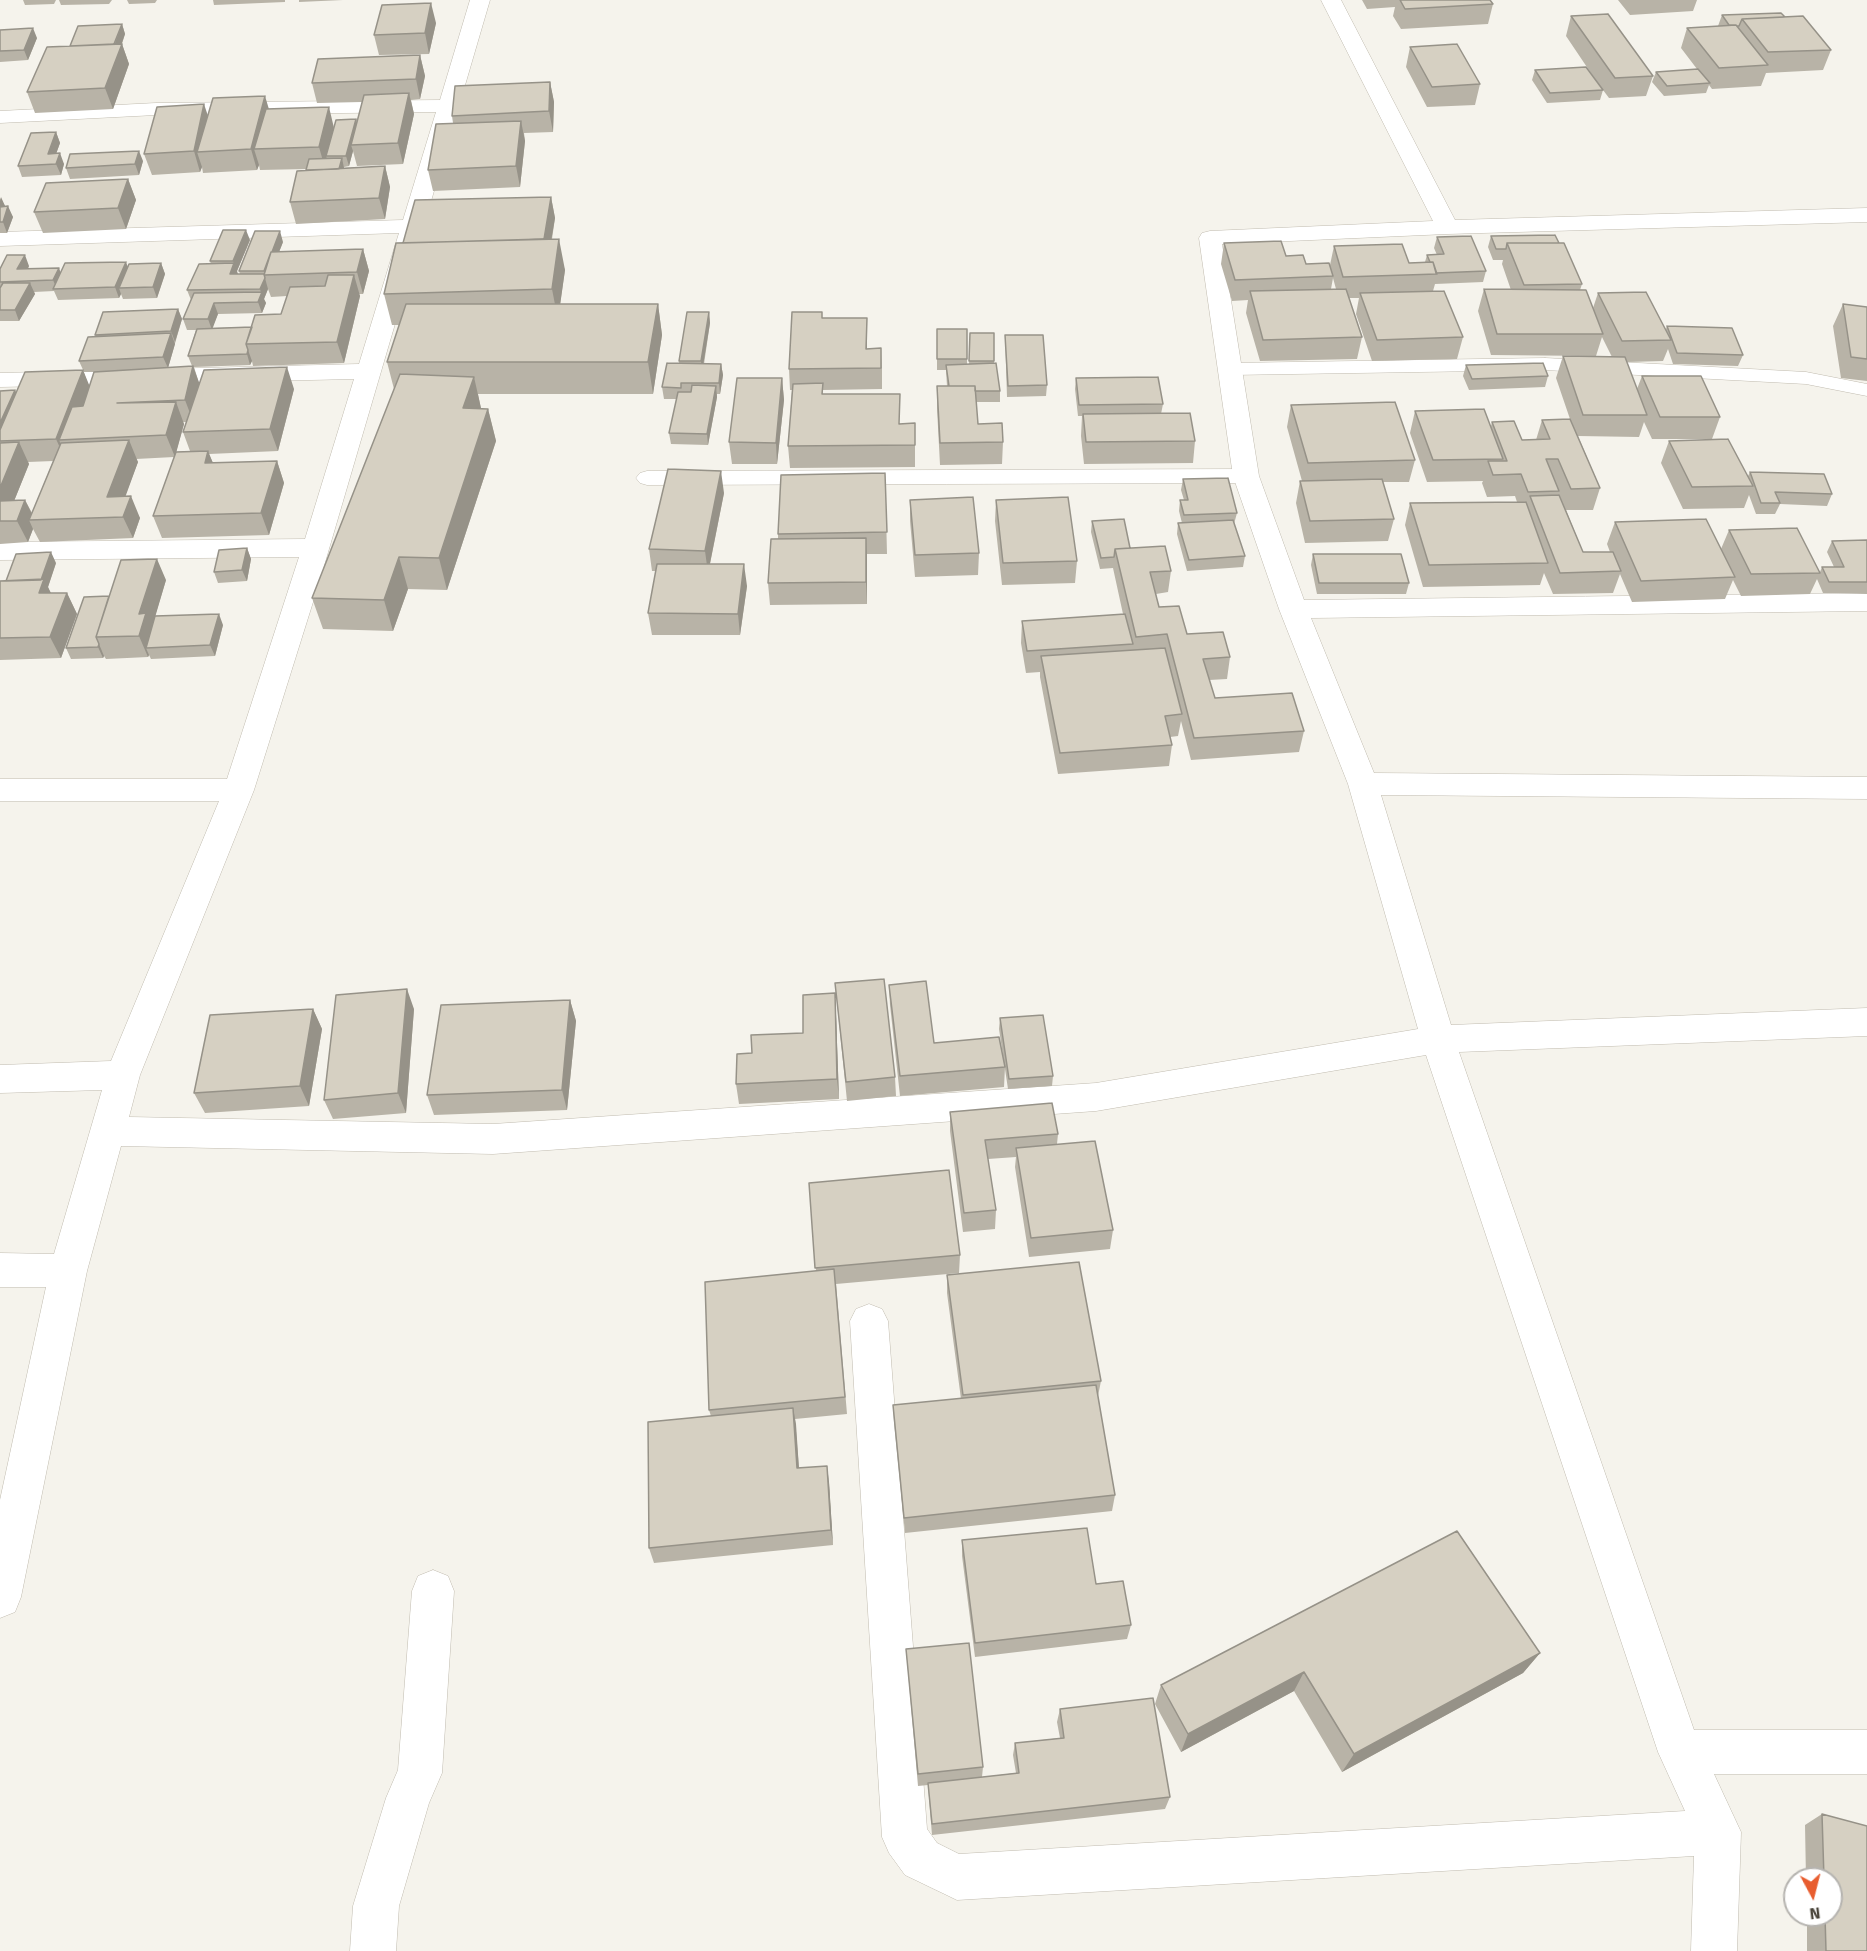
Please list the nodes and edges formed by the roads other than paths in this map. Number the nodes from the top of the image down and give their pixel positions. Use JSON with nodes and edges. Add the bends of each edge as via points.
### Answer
{"nodes":[{"id":1,"x":480,"y":0,"type":"edge"},
{"id":2,"x":1331,"y":0,"type":"edge"},
{"id":3,"x":450,"y":106,"type":"junction"},
{"id":4,"x":0,"y":117,"type":"edge"},
{"id":5,"x":1867,"y":216,"type":"edge"},
{"id":6,"x":414,"y":226,"type":"junction"},
{"id":7,"x":1448,"y":226,"type":"junction"},
{"id":8,"x":0,"y":239,"type":"edge"},
{"id":9,"x":1230,"y":369,"type":"junction"},
{"id":10,"x":370,"y":370,"type":"junction"},
{"id":11,"x":0,"y":380,"type":"edge"},
{"id":12,"x":1867,"y":390,"type":"edge"},
{"id":13,"x":1245,"y":476,"type":"junction"},
{"id":14,"x":647,"y":478,"type":"dead end"},
{"id":15,"x":315,"y":548,"type":"junction"},
{"id":16,"x":0,"y":551,"type":"edge"},
{"id":17,"x":1867,"y":602,"type":"edge"},
{"id":18,"x":1293,"y":609,"type":"junction"},
{"id":19,"x":1363,"y":784,"type":"junction"},
{"id":20,"x":1867,"y":788,"type":"edge"},
{"id":21,"x":0,"y":790,"type":"edge"},
{"id":22,"x":239,"y":790,"type":"junction"},
{"id":23,"x":1867,"y":1022,"type":"edge"},
{"id":24,"x":1438,"y":1039,"type":"junction"},
{"id":25,"x":123,"y":1075,"type":"junction"},
{"id":26,"x":0,"y":1079,"type":"edge"},
{"id":27,"x":108,"y":1131,"type":"junction"},
{"id":28,"x":0,"y":1270,"type":"edge"},
{"id":29,"x":68,"y":1271,"type":"junction"},
{"id":30,"x":869,"y":1321,"type":"dead end"},
{"id":31,"x":433,"y":1591,"type":"dead end"},
{"id":32,"x":0,"y":1597,"type":"edge"},
{"id":33,"x":1680,"y":1752,"type":"junction"},
{"id":34,"x":1867,"y":1752,"type":"edge"},
{"id":35,"x":1718,"y":1833,"type":"junction"},
{"id":36,"x":374,"y":1951,"type":"edge"},
{"id":37,"x":1714,"y":1951,"type":"edge"}],
"edges":[{"from":1,"to":3,"type":"street"},
{"from":2,"to":7,"type":"street"},
{"from":3,"to":4,"type":"street","via":[[179,108]]},
{"from":3,"to":6,"type":"street"},
{"from":5,"to":7,"type":"street"},
{"from":6,"to":8,"type":"street"},
{"from":6,"to":10,"type":"street"},
{"from":7,"to":9,"type":"street","via":[[1210,238]]},
{"from":9,"to":12,"type":"lane","via":[[1545,363],[1806,378]]},
{"from":9,"to":13,"type":"street"},
{"from":10,"to":11,"type":"street"},
{"from":10,"to":15,"type":"street"},
{"from":13,"to":14,"type":"lane"},
{"from":13,"to":18,"type":"street"},
{"from":15,"to":16,"type":"street"},
{"from":15,"to":22,"type":"street"},
{"from":17,"to":18,"type":"street"},
{"from":18,"to":19,"type":"street"},
{"from":19,"to":20,"type":"street"},
{"from":19,"to":24,"type":"street"},
{"from":21,"to":22,"type":"street"},
{"from":22,"to":25,"type":"street"},
{"from":23,"to":24,"type":"street"},
{"from":24,"to":27,"type":"street","via":[[1096,1097],[493,1139]]},
{"from":24,"to":33,"type":"street"},
{"from":25,"to":26,"type":"street"},
{"from":25,"to":27,"type":"street"},
{"from":27,"to":29,"type":"street"},
{"from":28,"to":29,"type":"street"},
{"from":29,"to":32,"type":"street"},
{"from":30,"to":35,"type":"street","via":[[905,1837],[921,1859],[957,1877]]},
{"from":31,"to":36,"type":"street","via":[[420,1773],[408,1798],[376,1906]]},
{"from":33,"to":34,"type":"street"},
{"from":33,"to":35,"type":"street"},
{"from":35,"to":37,"type":"street"}]}
